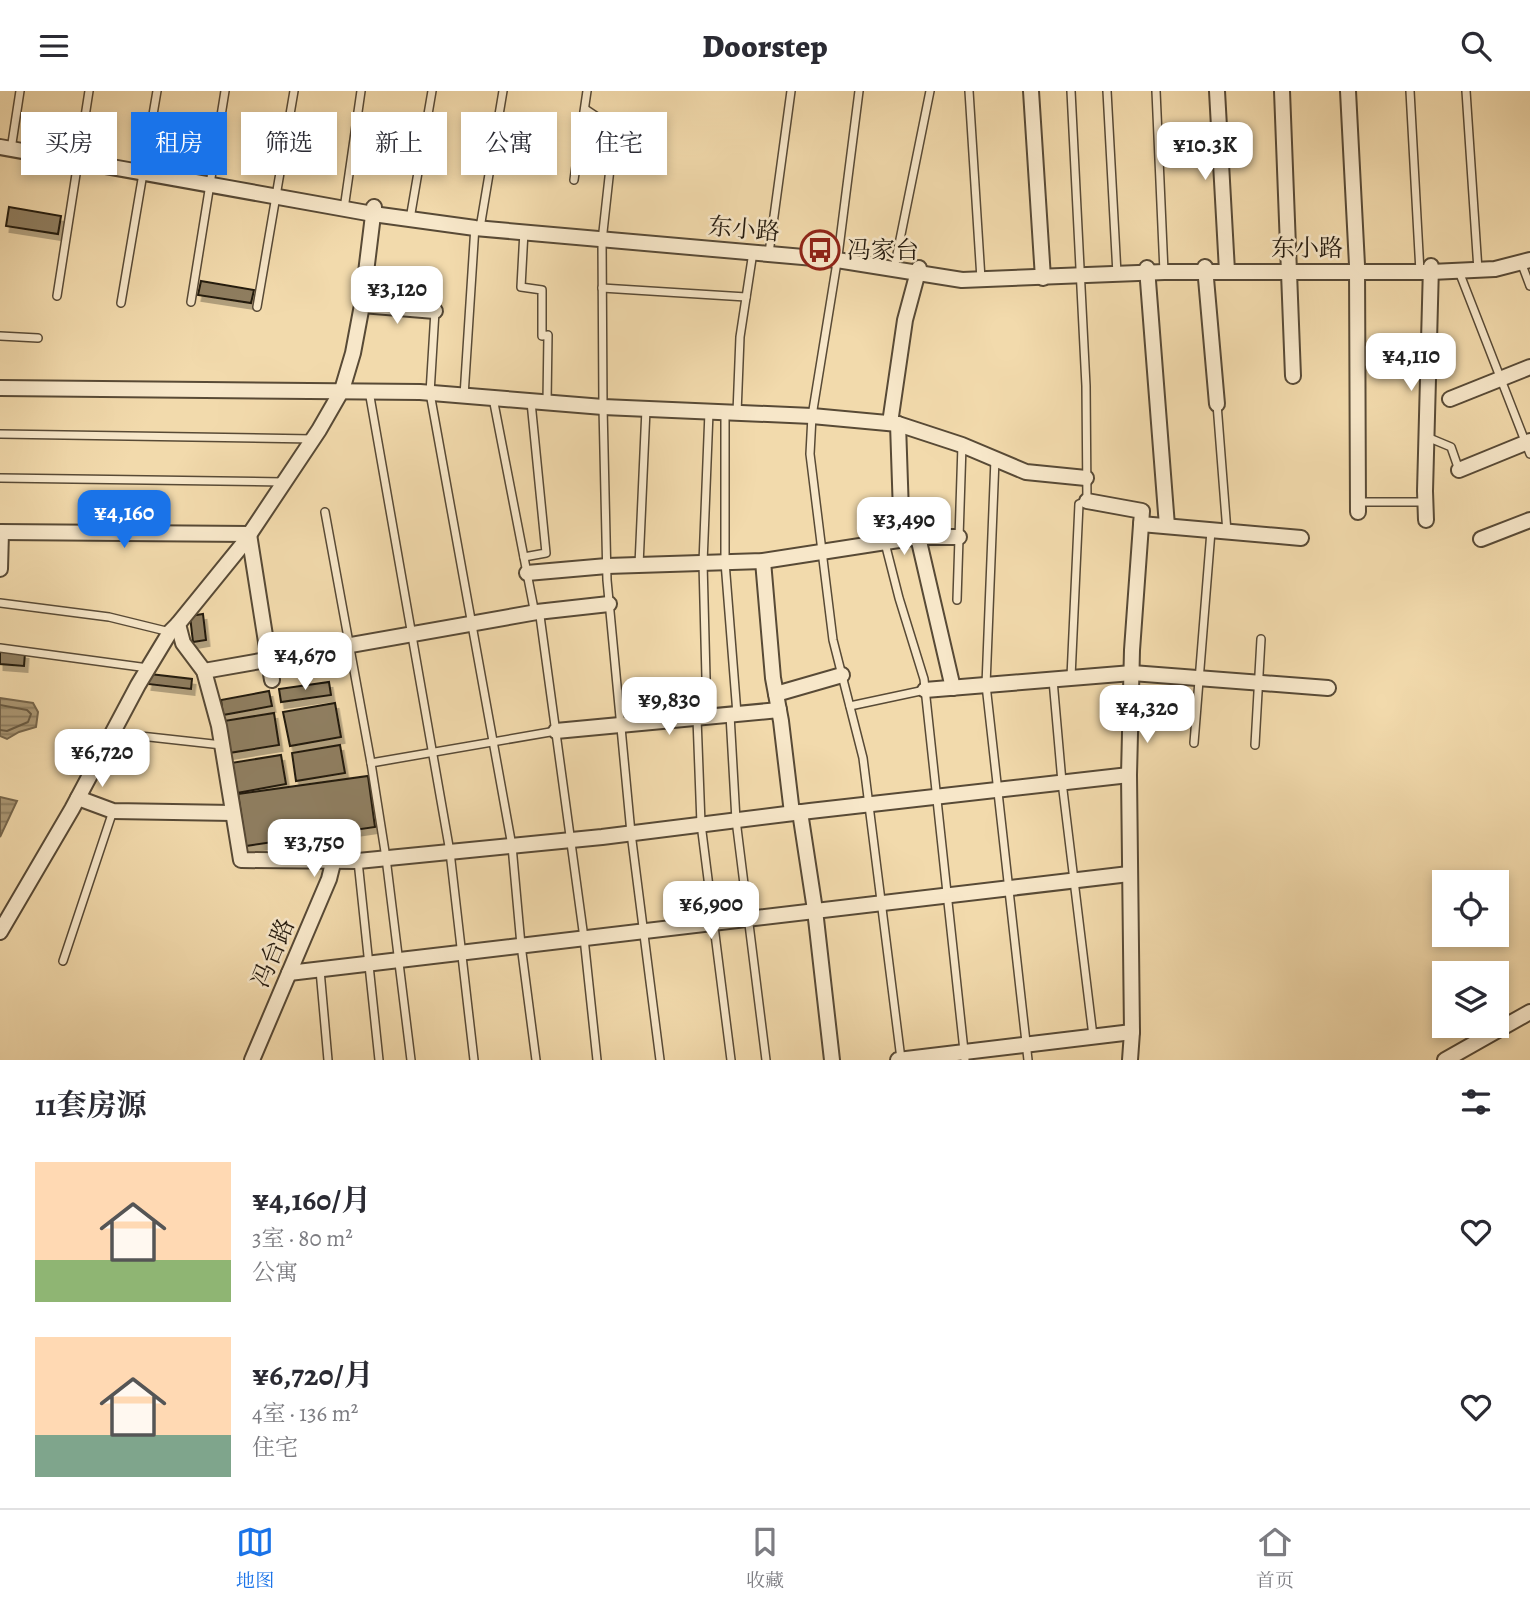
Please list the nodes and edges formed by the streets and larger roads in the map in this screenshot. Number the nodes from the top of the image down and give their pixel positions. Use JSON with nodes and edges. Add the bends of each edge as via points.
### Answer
{"nodes":[{"id":1,"x":1031,"y":91,"type":"edge"},
{"id":2,"x":1217,"y":91,"type":"edge"},
{"id":3,"x":1282,"y":91,"type":"edge"},
{"id":4,"x":1348,"y":91,"type":"edge"},
{"id":5,"x":4,"y":144,"type":"edge"},
{"id":6,"x":277,"y":193,"type":"junction"},
{"id":7,"x":374,"y":210,"type":"junction"},
{"id":8,"x":1525,"y":259,"type":"edge"},
{"id":9,"x":1290,"y":268,"type":"junction"},
{"id":10,"x":1357,"y":268,"type":"junction"},
{"id":11,"x":1206,"y":269,"type":"junction"},
{"id":12,"x":1227,"y":269,"type":"junction"},
{"id":13,"x":1425,"y":269,"type":"junction"},
{"id":14,"x":918,"y":270,"type":"junction"},
{"id":15,"x":1147,"y":270,"type":"junction"},
{"id":16,"x":1043,"y":275,"type":"junction"},
{"id":17,"x":362,"y":306,"type":"junction"},
{"id":18,"x":435,"y":311,"type":"road end"},
{"id":19,"x":1530,"y":367,"type":"edge"},
{"id":20,"x":1293,"y":376,"type":"dead end"},
{"id":21,"x":0,"y":388,"type":"edge"},
{"id":22,"x":342,"y":390,"type":"junction"},
{"id":23,"x":1450,"y":399,"type":"dead end"},
{"id":24,"x":1217,"y":404,"type":"road end"},
{"id":25,"x":894,"y":424,"type":"junction"},
{"id":26,"x":1529,"y":446,"type":"edge"},
{"id":27,"x":1459,"y":470,"type":"road end"},
{"id":28,"x":1086,"y":478,"type":"road end"},
{"id":29,"x":1087,"y":501,"type":"road end"},
{"id":30,"x":1358,"y":507,"type":"road end"},
{"id":31,"x":1426,"y":520,"type":"dead end"},
{"id":32,"x":1530,"y":520,"type":"edge"},
{"id":33,"x":1142,"y":524,"type":"junction"},
{"id":34,"x":1167,"y":526,"type":"junction"},
{"id":35,"x":1,"y":532,"type":"edge"},
{"id":36,"x":249,"y":534,"type":"junction"},
{"id":37,"x":918,"y":537,"type":"junction"},
{"id":38,"x":959,"y":537,"type":"road end"},
{"id":39,"x":1301,"y":538,"type":"dead end"},
{"id":40,"x":1481,"y":539,"type":"dead end"},
{"id":41,"x":763,"y":561,"type":"junction"},
{"id":42,"x":0,"y":569,"type":"edge"},
{"id":43,"x":527,"y":573,"type":"road end"},
{"id":44,"x":609,"y":604,"type":"road end"},
{"id":45,"x":174,"y":628,"type":"junction"},
{"id":46,"x":269,"y":659,"type":"junction"},
{"id":47,"x":204,"y":671,"type":"junction"},
{"id":48,"x":1132,"y":673,"type":"junction"},
{"id":49,"x":842,"y":675,"type":"road end"},
{"id":50,"x":272,"y":680,"type":"dead end"},
{"id":51,"x":953,"y":688,"type":"junction"},
{"id":52,"x":1328,"y":688,"type":"dead end"},
{"id":53,"x":925,"y":690,"type":"road end"},
{"id":54,"x":776,"y":694,"type":"junction"},
{"id":55,"x":779,"y":710,"type":"junction"},
{"id":56,"x":556,"y":731,"type":"road end"},
{"id":57,"x":1129,"y":775,"type":"junction"},
{"id":58,"x":78,"y":798,"type":"junction"},
{"id":59,"x":796,"y":812,"type":"junction"},
{"id":60,"x":233,"y":813,"type":"junction"},
{"id":61,"x":333,"y":863,"type":"junction"},
{"id":62,"x":1129,"y":873,"type":"junction"},
{"id":63,"x":815,"y":911,"type":"junction"},
{"id":64,"x":0,"y":932,"type":"edge"},
{"id":65,"x":289,"y":973,"type":"junction"},
{"id":66,"x":1530,"y":1011,"type":"edge"},
{"id":67,"x":1132,"y":1032,"type":"junction"},
{"id":68,"x":965,"y":1056,"type":"edge"},
{"id":69,"x":252,"y":1060,"type":"edge"},
{"id":70,"x":832,"y":1060,"type":"edge"},
{"id":71,"x":900,"y":1060,"type":"edge"},
{"id":72,"x":1130,"y":1060,"type":"edge"},
{"id":73,"x":1445,"y":1060,"type":"edge"}],
"edges":[{"from":1,"to":16,"type":"street"},
{"from":2,"to":12,"type":"street"},
{"from":3,"to":9,"type":"street"},
{"from":4,"to":10,"type":"street"},
{"from":5,"to":6,"type":"street","name":"东小路"},
{"from":6,"to":7,"type":"street","name":"东小路"},
{"from":6,"to":7,"type":"street","name":"东小路"},
{"from":7,"to":14,"type":"street","name":"东小路","via":[[478,225],[838,258]]},
{"from":7,"to":17,"type":"street"},
{"from":8,"to":13,"type":"street","name":"东小路"},
{"from":9,"to":10,"type":"street","name":"东小路"},
{"from":9,"to":12,"type":"street","name":"东小路"},
{"from":9,"to":20,"type":"street"},
{"from":10,"to":13,"type":"street","name":"东小路"},
{"from":10,"to":30,"type":"street"},
{"from":11,"to":12,"type":"street","name":"东小路"},
{"from":11,"to":15,"type":"street","name":"东小路"},
{"from":11,"to":24,"type":"street"},
{"from":13,"to":31,"type":"street"},
{"from":14,"to":16,"type":"street","name":"东小路","via":[[962,280]]},
{"from":14,"to":25,"type":"street","via":[[905,320]]},
{"from":15,"to":16,"type":"street","name":"东小路"},
{"from":15,"to":34,"type":"street"},
{"from":17,"to":18,"type":"street"},
{"from":17,"to":22,"type":"street"},
{"from":19,"to":23,"type":"street"},
{"from":21,"to":22,"type":"street"},
{"from":22,"to":25,"type":"street"},
{"from":22,"to":36,"type":"street"},
{"from":25,"to":28,"type":"street","via":[[962,445],[1026,472]]},
{"from":25,"to":37,"type":"street","via":[[901,513]]},
{"from":26,"to":27,"type":"street"},
{"from":29,"to":33,"type":"street","via":[[1142,511]]},
{"from":32,"to":40,"type":"street"},
{"from":33,"to":34,"type":"street"},
{"from":33,"to":48,"type":"street"},
{"from":34,"to":39,"type":"street"},
{"from":35,"to":36,"type":"street"},
{"from":35,"to":42,"type":"street"},
{"from":36,"to":45,"type":"street"},
{"from":36,"to":46,"type":"street"},
{"from":37,"to":38,"type":"street"},
{"from":37,"to":41,"type":"street"},
{"from":37,"to":51,"type":"street"},
{"from":41,"to":43,"type":"street"},
{"from":41,"to":54,"type":"street"},
{"from":44,"to":46,"type":"street","via":[[537,612]]},
{"from":45,"to":47,"type":"street"},
{"from":45,"to":58,"type":"street"},
{"from":46,"to":47,"type":"street"},
{"from":46,"to":50,"type":"street"},
{"from":47,"to":60,"type":"street"},
{"from":48,"to":51,"type":"street"},
{"from":48,"to":52,"type":"street"},
{"from":48,"to":57,"type":"street"},
{"from":49,"to":54,"type":"street"},
{"from":51,"to":53,"type":"street"},
{"from":54,"to":55,"type":"street"},
{"from":55,"to":56,"type":"street"},
{"from":55,"to":59,"type":"street"},
{"from":57,"to":59,"type":"street"},
{"from":57,"to":62,"type":"street"},
{"from":58,"to":60,"type":"street","via":[[113,810]]},
{"from":58,"to":64,"type":"street"},
{"from":59,"to":61,"type":"street"},
{"from":59,"to":63,"type":"street"},
{"from":60,"to":61,"type":"street","via":[[241,860]]},
{"from":61,"to":65,"type":"street","name":"冯台路"},
{"from":62,"to":63,"type":"street"},
{"from":62,"to":67,"type":"street"},
{"from":63,"to":65,"type":"street"},
{"from":63,"to":70,"type":"street"},
{"from":65,"to":69,"type":"street","name":"冯台路"},
{"from":66,"to":73,"type":"street"},
{"from":67,"to":68,"type":"street"},
{"from":67,"to":72,"type":"street"},
{"from":68,"to":71,"type":"street"}]}
